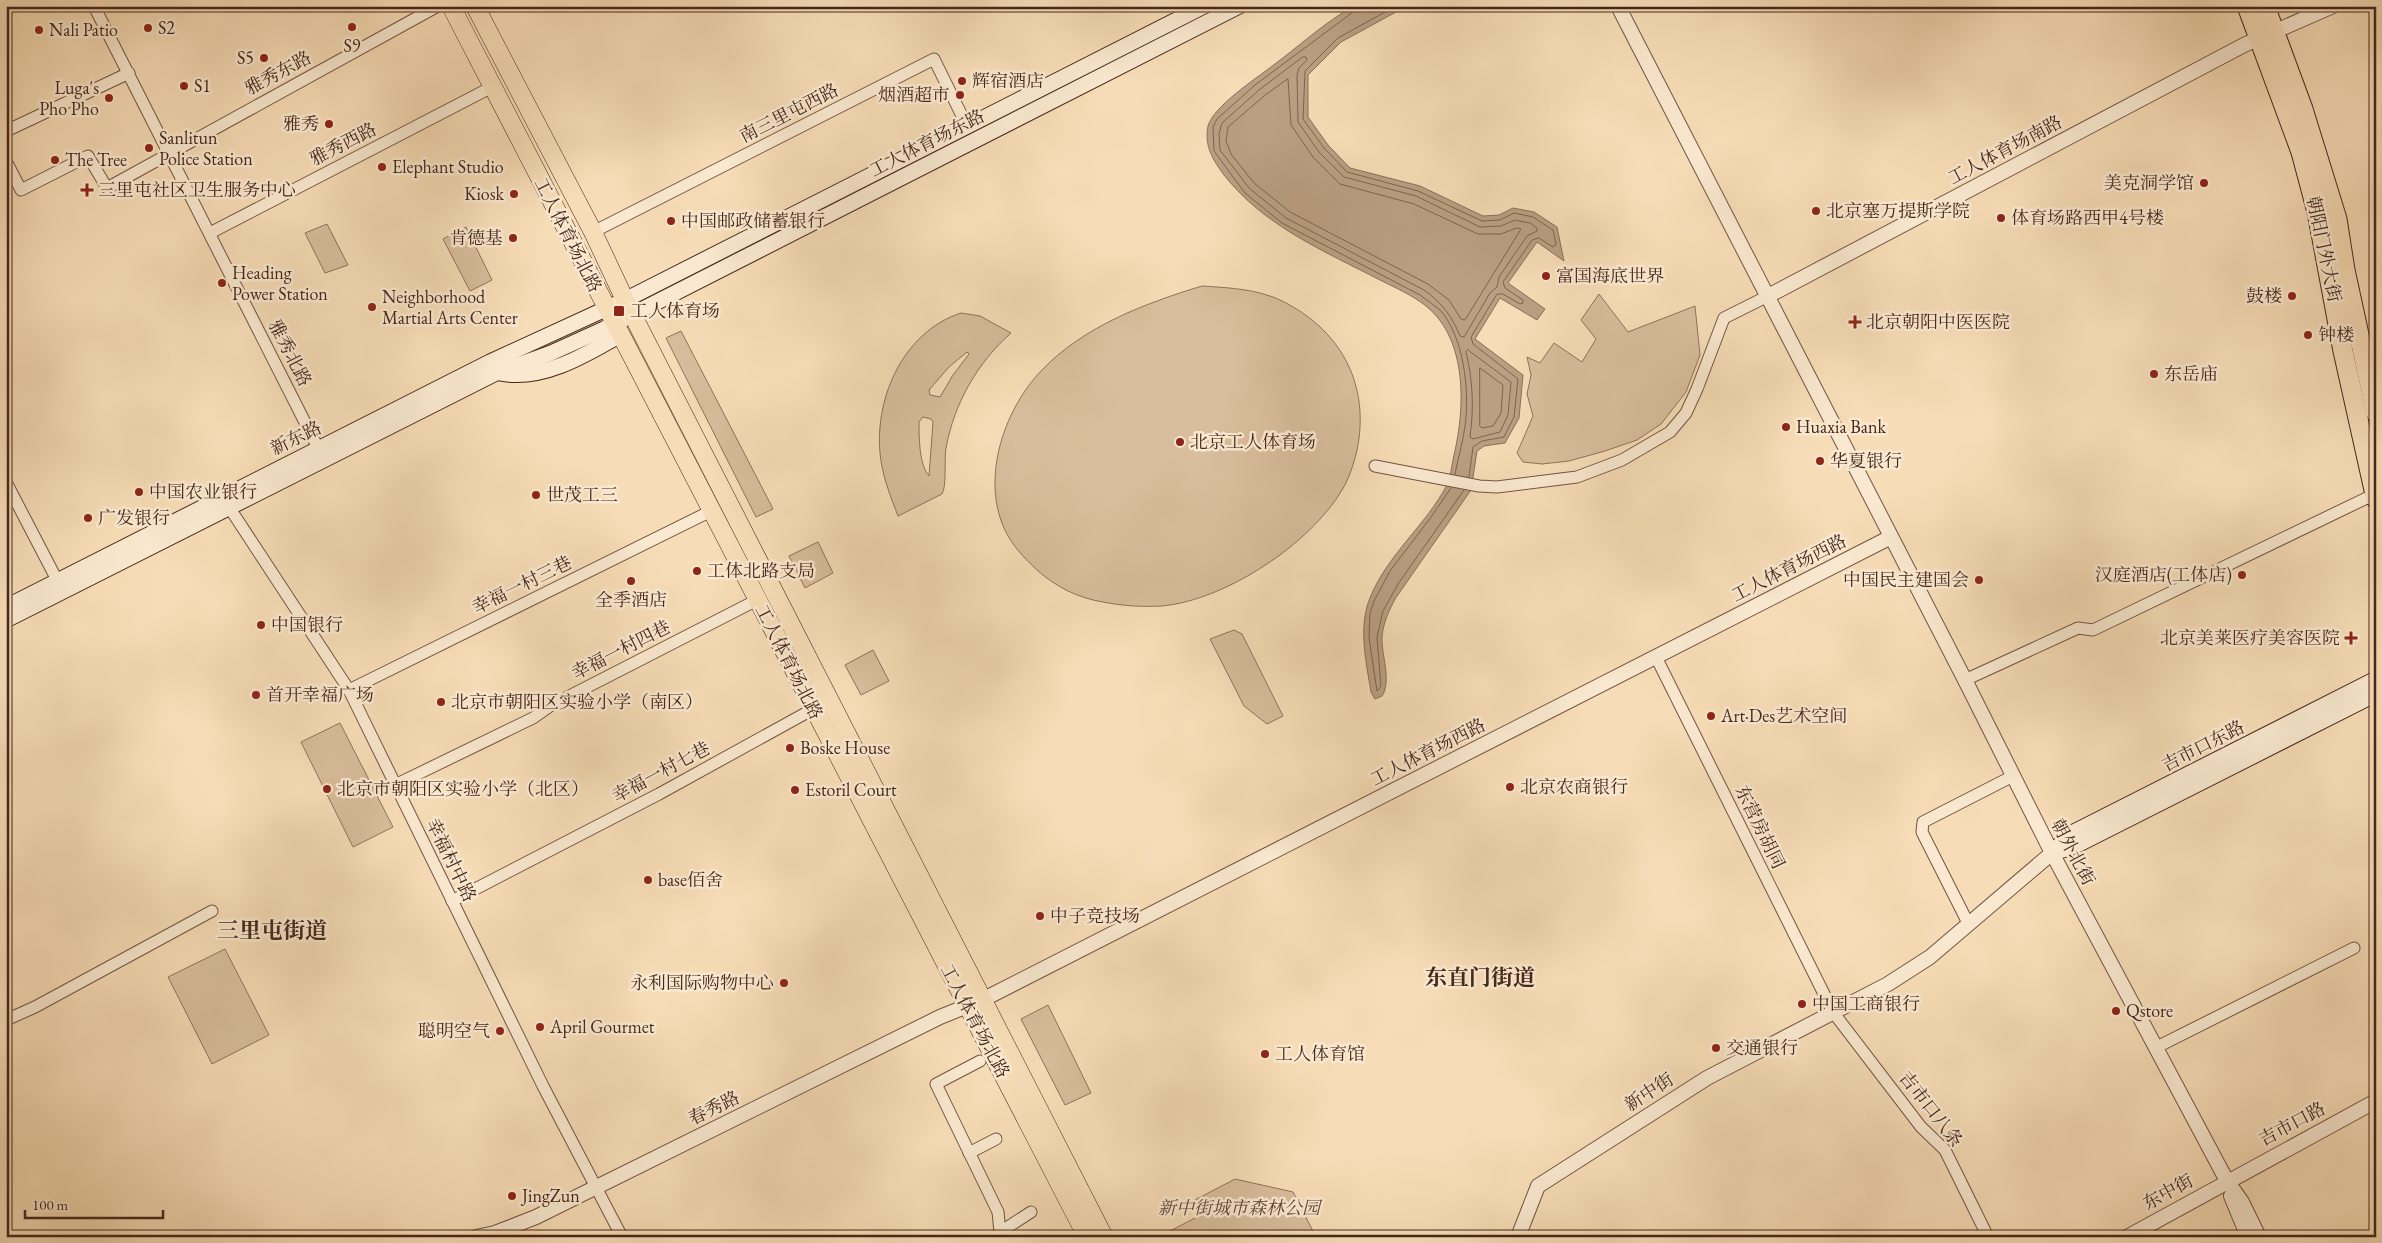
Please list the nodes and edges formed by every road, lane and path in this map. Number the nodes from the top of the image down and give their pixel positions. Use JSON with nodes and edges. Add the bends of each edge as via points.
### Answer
{"nodes":[{"id":1,"x":94,"y":6,"type":"edge"},
{"id":2,"x":438,"y":6,"type":"edge"},
{"id":3,"x":451,"y":6,"type":"edge"},
{"id":4,"x":475,"y":6,"type":"edge"},
{"id":5,"x":1204,"y":6,"type":"edge"},
{"id":6,"x":1239,"y":6,"type":"edge"},
{"id":7,"x":1618,"y":6,"type":"edge"},
{"id":8,"x":2247,"y":6,"type":"edge"},
{"id":9,"x":2265,"y":6,"type":"edge"},
{"id":10,"x":2333,"y":6,"type":"edge"},
{"id":11,"x":2267,"y":34,"type":"junction"},
{"id":12,"x":129,"y":74,"type":"junction"},
{"id":13,"x":492,"y":87,"type":"junction"},
{"id":14,"x":967,"y":126,"type":"junction"},
{"id":15,"x":6,"y":131,"type":"edge"},
{"id":16,"x":170,"y":152,"type":"junction"},
{"id":17,"x":6,"y":161,"type":"edge"},
{"id":18,"x":593,"y":232,"type":"junction"},
{"id":19,"x":210,"y":233,"type":"junction"},
{"id":20,"x":1768,"y":296,"type":"junction"},
{"id":21,"x":629,"y":307,"type":"junction"},
{"id":22,"x":613,"y":322,"type":"junction"},
{"id":23,"x":2376,"y":413,"type":"edge"},
{"id":24,"x":318,"y":448,"type":"junction"},
{"id":25,"x":1375,"y":466,"type":"dead end"},
{"id":26,"x":6,"y":482,"type":"edge"},
{"id":27,"x":2375,"y":497,"type":"edge"},
{"id":28,"x":229,"y":507,"type":"junction"},
{"id":29,"x":711,"y":511,"type":"junction"},
{"id":30,"x":1891,"y":537,"type":"junction"},
{"id":31,"x":57,"y":580,"type":"junction"},
{"id":32,"x":757,"y":600,"type":"junction"},
{"id":33,"x":6,"y":607,"type":"edge"},
{"id":34,"x":6,"y":620,"type":"edge"},
{"id":35,"x":1656,"y":657,"type":"junction"},
{"id":36,"x":1965,"y":680,"type":"junction"},
{"id":37,"x":2376,"y":680,"type":"edge"},
{"id":38,"x":349,"y":690,"type":"junction"},
{"id":39,"x":2376,"y":694,"type":"edge"},
{"id":40,"x":806,"y":713,"type":"dead end"},
{"id":41,"x":2013,"y":776,"type":"junction"},
{"id":42,"x":395,"y":785,"type":"junction"},
{"id":43,"x":2052,"y":853,"type":"junction"},
{"id":44,"x":452,"y":901,"type":"junction"},
{"id":45,"x":212,"y":911,"type":"dead end"},
{"id":46,"x":1969,"y":925,"type":"junction"},
{"id":47,"x":2354,"y":948,"type":"dead end"},
{"id":48,"x":974,"y":1003,"type":"junction"},
{"id":49,"x":1833,"y":1012,"type":"junction"},
{"id":50,"x":6,"y":1020,"type":"edge"},
{"id":51,"x":2157,"y":1046,"type":"junction"},
{"id":52,"x":980,"y":1061,"type":"dead end"},
{"id":53,"x":2376,"y":1101,"type":"edge"},
{"id":54,"x":996,"y":1139,"type":"dead end"},
{"id":55,"x":969,"y":1154,"type":"junction"},
{"id":56,"x":2227,"y":1181,"type":"junction"},
{"id":57,"x":596,"y":1187,"type":"junction"},
{"id":58,"x":1030,"y":1212,"type":"dead end"},
{"id":59,"x":1002,"y":1234,"type":"edge"},
{"id":60,"x":476,"y":1237,"type":"edge"},
{"id":61,"x":622,"y":1237,"type":"edge"},
{"id":62,"x":1087,"y":1237,"type":"edge"},
{"id":63,"x":1104,"y":1237,"type":"edge"},
{"id":64,"x":1518,"y":1237,"type":"edge"},
{"id":65,"x":1988,"y":1237,"type":"edge"},
{"id":66,"x":2127,"y":1237,"type":"edge"},
{"id":67,"x":2248,"y":1237,"type":"edge"},
{"id":68,"x":2259,"y":1237,"type":"edge"}],
"edges":[{"from":1,"to":12,"type":"street","name":"雅秀北路"},
{"from":2,"to":16,"type":"street","name":"雅秀东路"},
{"from":3,"to":13,"type":"main road","name":"工人体育场北路"},
{"from":4,"to":18,"type":"main road","name":"工人体育场北路"},
{"from":5,"to":14,"type":"main road","name":"工人体育场东路"},
{"from":6,"to":21,"type":"main road","name":"工人体育场东路"},
{"from":7,"to":20,"type":"street"},
{"from":8,"to":11,"type":"highway","name":"朝阳门外大街"},
{"from":9,"to":11,"type":"highway","name":"朝阳门外大街"},
{"from":10,"to":11,"type":"street","name":"工人体育场南路"},
{"from":11,"to":20,"type":"street","name":"工人体育场南路"},
{"from":11,"to":23,"type":"highway","name":"朝阳门外大街","via":[[2306,118],[2337,219]]},
{"from":11,"to":27,"type":"highway","name":"朝阳门外大街","via":[[2317,212]]},
{"from":12,"to":15,"type":"street"},
{"from":12,"to":16,"type":"street","name":"雅秀北路"},
{"from":13,"to":19,"type":"street","name":"雅秀西路"},
{"from":13,"to":22,"type":"main road","name":"工人体育场北路"},
{"from":14,"to":18,"type":"street","name":"南三里屯西路","via":[[934,58]]},
{"from":14,"to":21,"type":"main road","name":"工人体育场东路"},
{"from":16,"to":17,"type":"street","name":"雅秀东路","via":[[107,188],[88,156],[22,190]]},
{"from":16,"to":19,"type":"street","name":"雅秀北路"},
{"from":18,"to":21,"type":"main road","name":"工人体育场北路"},
{"from":19,"to":24,"type":"street","name":"雅秀北路"},
{"from":20,"to":25,"type":"street","via":[[1724,318],[1686,413],[1670,432],[1622,460],[1577,477],[1497,487]]},
{"from":20,"to":30,"type":"street"},
{"from":21,"to":22,"type":"main road"},
{"from":21,"to":48,"type":"main road","name":"工人体育场北路"},
{"from":22,"to":24,"type":"main road","name":"新东路","via":[[490,362]]},
{"from":22,"to":28,"type":"main road","name":"新东路","via":[[544,372],[513,376],[496,372]]},
{"from":22,"to":29,"type":"main road","name":"工人体育场北路"},
{"from":24,"to":31,"type":"main road","name":"新东路"},
{"from":26,"to":31,"type":"street"},
{"from":27,"to":36,"type":"street","via":[[2094,630],[2078,628]]},
{"from":28,"to":34,"type":"main road","name":"新东路"},
{"from":28,"to":38,"type":"street","name":"幸福村中路"},
{"from":29,"to":32,"type":"main road","name":"工人体育场北路"},
{"from":29,"to":38,"type":"street","name":"幸福一村三巷"},
{"from":30,"to":35,"type":"street","name":"工人体育场西路"},
{"from":30,"to":36,"type":"street","name":"朝外北街"},
{"from":31,"to":33,"type":"main road","name":"新东路"},
{"from":32,"to":42,"type":"street","name":"幸福一村四巷","via":[[550,706],[533,718]]},
{"from":32,"to":48,"type":"main road","name":"工人体育场北路"},
{"from":35,"to":48,"type":"street","name":"工人体育场西路"},
{"from":35,"to":49,"type":"street","name":"东营房胡同"},
{"from":36,"to":41,"type":"street","name":"朝外北街"},
{"from":37,"to":43,"type":"main road","name":"吉市口东路","via":[[2070,834]]},
{"from":38,"to":42,"type":"street","name":"幸福村中路"},
{"from":39,"to":43,"type":"main road","name":"吉市口东路","via":[[2075,846]]},
{"from":40,"to":44,"type":"street","name":"幸福一村七巷","via":[[659,794]]},
{"from":41,"to":43,"type":"street","name":"朝外北街"},
{"from":41,"to":46,"type":"street","via":[[1923,822],[1922,832]]},
{"from":42,"to":44,"type":"street","name":"幸福村中路"},
{"from":43,"to":46,"type":"street","name":"吉市口东路"},
{"from":43,"to":51,"type":"street","name":"朝外北街"},
{"from":44,"to":57,"type":"street","name":"幸福村中路"},
{"from":45,"to":50,"type":"street"},
{"from":46,"to":49,"type":"street","name":"吉市口东路","via":[[1930,957],[1888,984]]},
{"from":47,"to":51,"type":"street"},
{"from":48,"to":57,"type":"street","name":"春秀路"},
{"from":48,"to":62,"type":"main road","name":"工人体育场北路"},
{"from":48,"to":63,"type":"main road","name":"工人体育场北路"},
{"from":49,"to":64,"type":"street","name":"新中街","via":[[1707,1078],[1538,1186]]},
{"from":49,"to":65,"type":"street","name":"吉市口八条","via":[[1922,1127],[1945,1150]]},
{"from":51,"to":56,"type":"street","name":"朝外北街"},
{"from":52,"to":55,"type":"street","via":[[936,1084]]},
{"from":53,"to":56,"type":"street","name":"吉市口路"},
{"from":54,"to":55,"type":"street"},
{"from":55,"to":59,"type":"street","via":[[998,1212]]},
{"from":56,"to":66,"type":"street","name":"东中街"},
{"from":56,"to":67,"type":"street","name":"朝外北街"},
{"from":56,"to":68,"type":"street","name":"朝外北街","via":[[2242,1202]]},
{"from":57,"to":60,"type":"street","name":"春秀路","via":[[536,1216],[495,1233]]},
{"from":57,"to":61,"type":"street","name":"幸福村中路"},
{"from":58,"to":59,"type":"street"}]}
